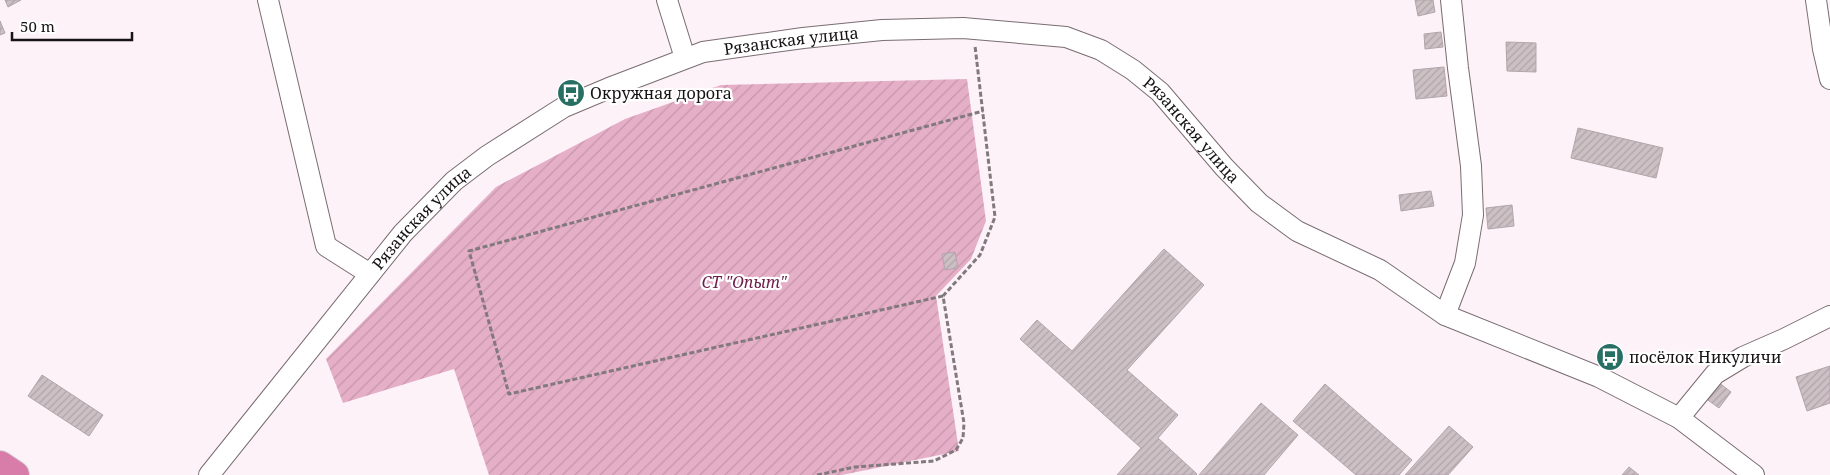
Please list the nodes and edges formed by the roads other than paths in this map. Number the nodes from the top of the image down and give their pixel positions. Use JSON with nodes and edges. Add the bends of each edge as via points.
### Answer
{"nodes":[{"id":1,"x":268,"y":0,"type":"edge"},
{"id":2,"x":667,"y":0,"type":"edge"},
{"id":3,"x":1451,"y":0,"type":"edge"},
{"id":4,"x":1816,"y":0,"type":"edge"},
{"id":5,"x":685,"y":58,"type":"junction"},
{"id":6,"x":1830,"y":80,"type":"edge"},
{"id":7,"x":370,"y":274,"type":"junction"},
{"id":8,"x":1445,"y":315,"type":"junction"},
{"id":9,"x":1830,"y":316,"type":"edge"},
{"id":10,"x":1679,"y":418,"type":"junction"},
{"id":11,"x":0,"y":465,"type":"edge"},
{"id":12,"x":15,"y":475,"type":"edge"},
{"id":13,"x":209,"y":475,"type":"edge"},
{"id":14,"x":1754,"y":475,"type":"edge"}],
"edges":[{"from":1,"to":7,"type":"street","via":[[326,246]]},
{"from":2,"to":5,"type":"street"},
{"from":3,"to":8,"type":"street","via":[[1471,166],[1473,215],[1465,262]]},
{"from":4,"to":6,"type":"street"},
{"from":5,"to":7,"type":"street","name":"Рязанская улица","via":[[564,107],[487,156],[454,181],[403,233]]},
{"from":5,"to":8,"type":"street","name":"Рязанская улица","via":[[703,52],[882,30],[974,29],[1066,37],[1101,50],[1160,92],[1259,203],[1297,231],[1380,270]]},
{"from":7,"to":13,"type":"street","name":"Рязанская улица"},
{"from":8,"to":10,"type":"street","name":"Рязанская улица","via":[[1599,377]]},
{"from":9,"to":10,"type":"street","via":[[1743,357],[1716,374]]},
{"from":10,"to":14,"type":"street","name":"Рязанская улица"},
{"from":11,"to":12,"type":"highway"}]}
